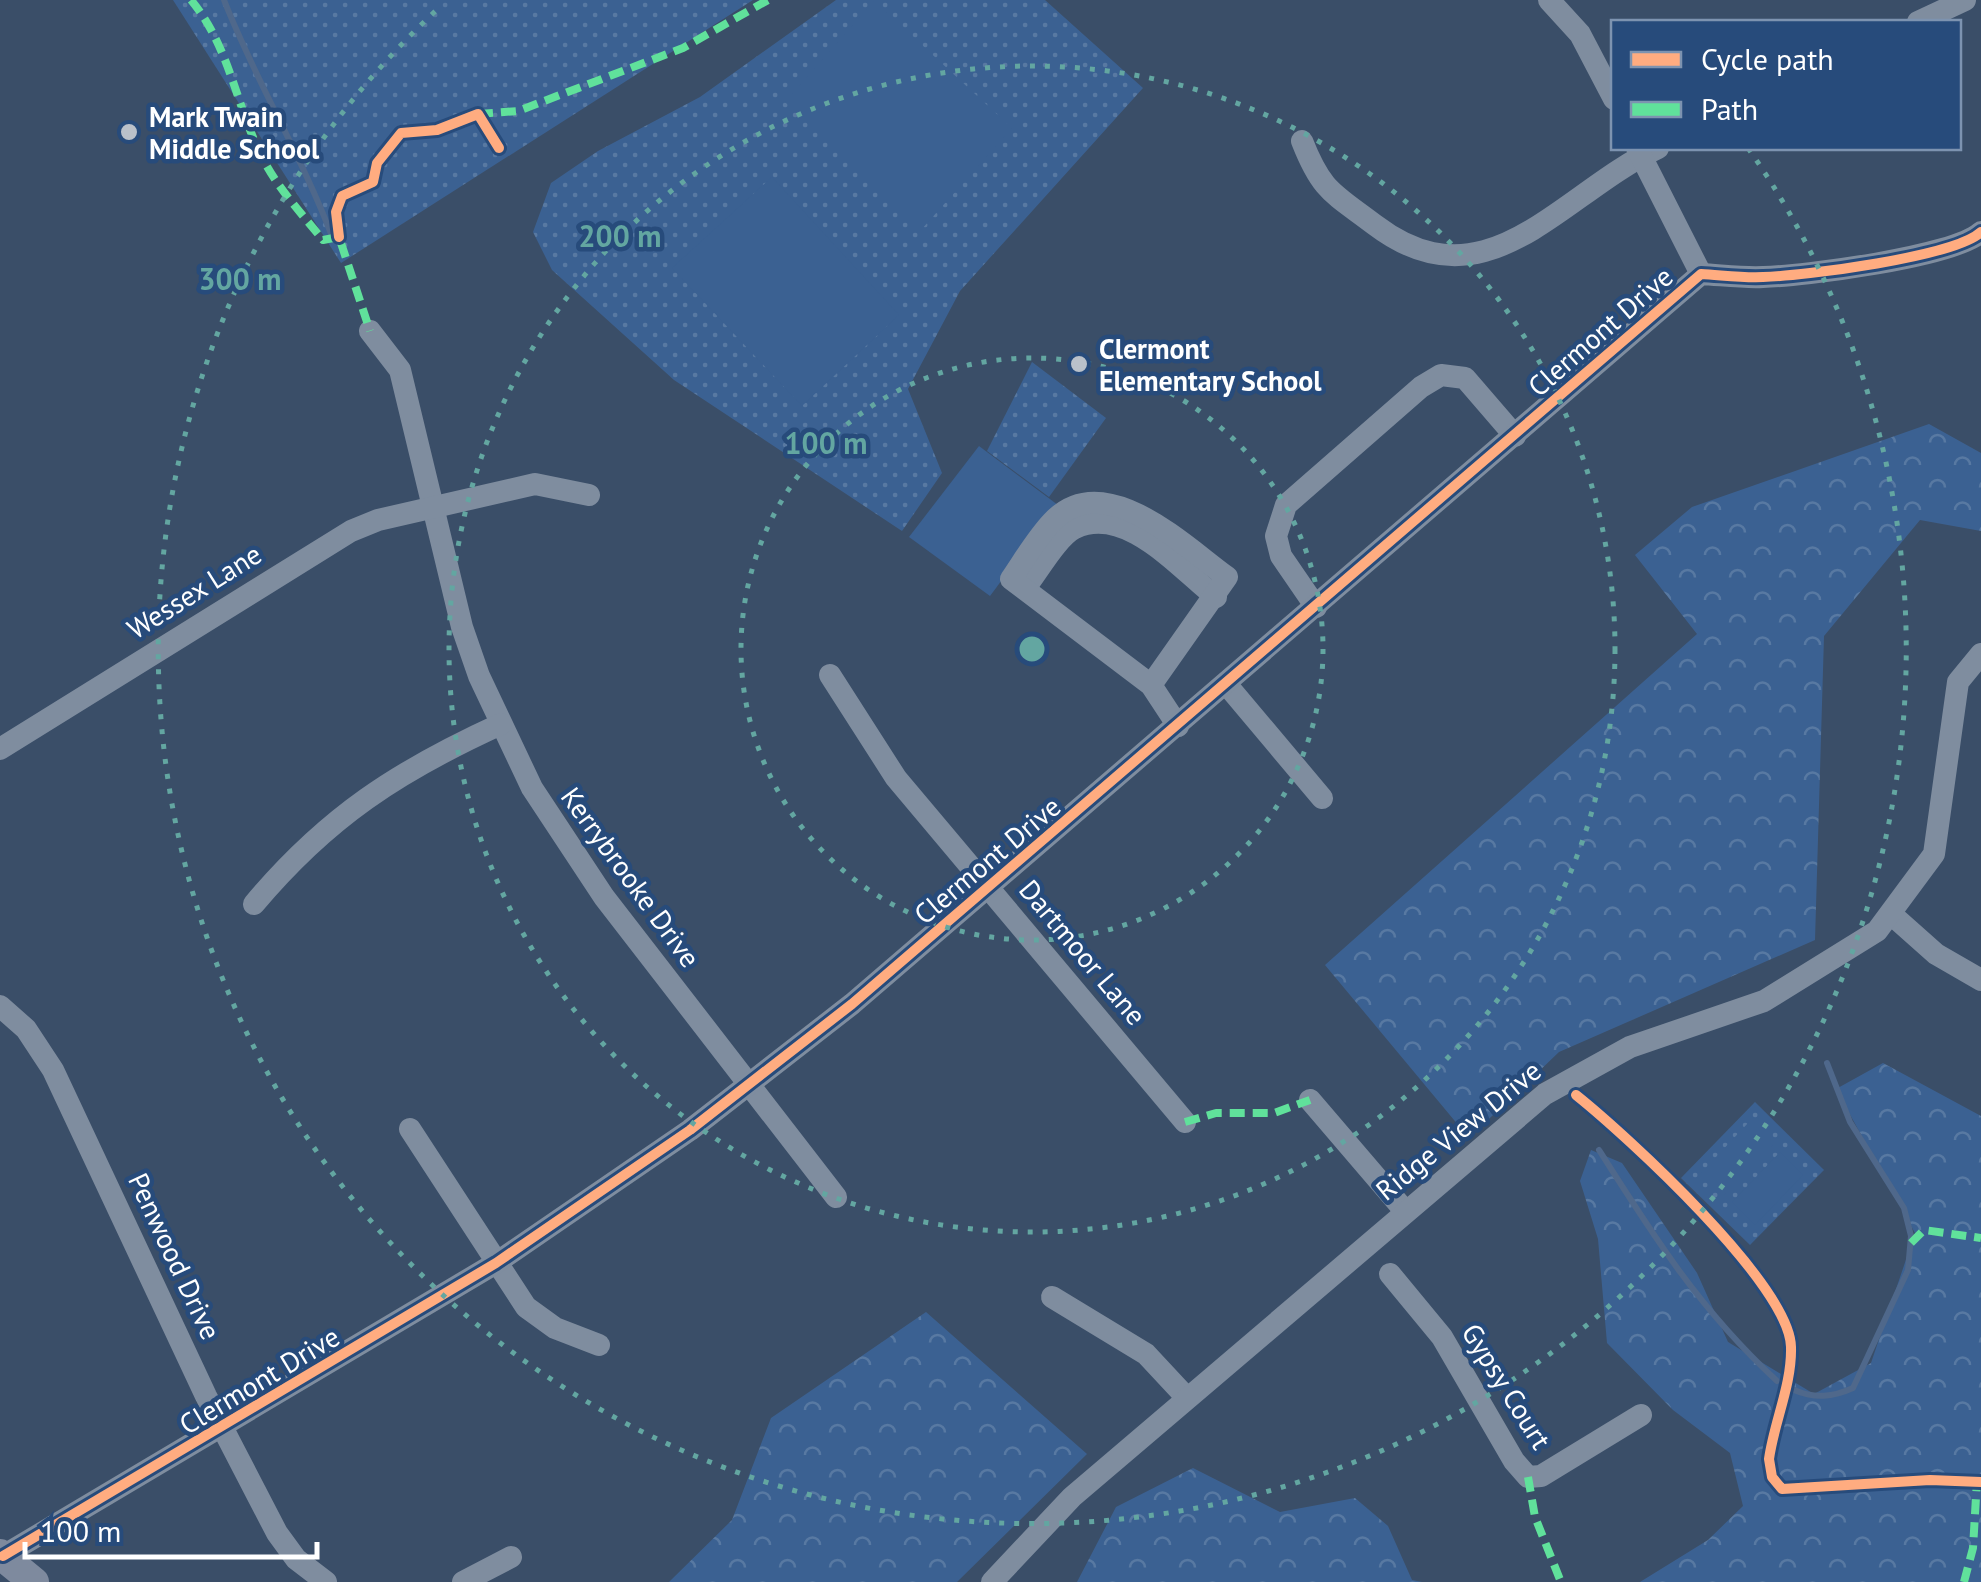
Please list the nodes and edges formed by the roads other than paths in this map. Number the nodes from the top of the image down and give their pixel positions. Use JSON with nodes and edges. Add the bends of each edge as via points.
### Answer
{"nodes":[{"id":1,"x":1550,"y":0,"type":"edge"},
{"id":2,"x":1965,"y":0,"type":"edge"},
{"id":3,"x":1922,"y":20,"type":"edge"},
{"id":4,"x":1611,"y":94,"type":"edge"},
{"id":5,"x":1302,"y":141,"type":"dead end"},
{"id":6,"x":1645,"y":150,"type":"edge"},
{"id":7,"x":1979,"y":236,"type":"edge"},
{"id":8,"x":1701,"y":274,"type":"junction"},
{"id":9,"x":370,"y":331,"type":"dead end"},
{"id":10,"x":1514,"y":436,"type":"junction"},
{"id":11,"x":590,"y":495,"type":"dead end"},
{"id":12,"x":432,"y":506,"type":"junction"},
{"id":13,"x":1316,"y":607,"type":"junction"},
{"id":14,"x":1981,"y":654,"type":"edge"},
{"id":15,"x":830,"y":674,"type":"dead end"},
{"id":16,"x":1227,"y":684,"type":"junction"},
{"id":17,"x":1151,"y":685,"type":"junction"},
{"id":18,"x":501,"y":724,"type":"junction"},
{"id":19,"x":1178,"y":726,"type":"junction"},
{"id":20,"x":0,"y":749,"type":"edge"},
{"id":21,"x":1322,"y":798,"type":"dead end"},
{"id":22,"x":989,"y":888,"type":"junction"},
{"id":23,"x":254,"y":904,"type":"dead end"},
{"id":24,"x":1891,"y":914,"type":"junction"},
{"id":25,"x":1981,"y":980,"type":"edge"},
{"id":26,"x":0,"y":1006,"type":"edge"},
{"id":27,"x":750,"y":1085,"type":"junction"},
{"id":28,"x":1310,"y":1100,"type":"dead end"},
{"id":29,"x":1185,"y":1122,"type":"dead end"},
{"id":30,"x":410,"y":1129,"type":"dead end"},
{"id":31,"x":836,"y":1197,"type":"dead end"},
{"id":32,"x":1405,"y":1211,"type":"junction"},
{"id":33,"x":496,"y":1263,"type":"junction"},
{"id":34,"x":1390,"y":1274,"type":"dead end"},
{"id":35,"x":1052,"y":1297,"type":"dead end"},
{"id":36,"x":598,"y":1345,"type":"dead end"},
{"id":37,"x":1187,"y":1398,"type":"junction"},
{"id":38,"x":1641,"y":1414,"type":"dead end"},
{"id":39,"x":224,"y":1428,"type":"junction"},
{"id":40,"x":1,"y":1555,"type":"edge"},
{"id":41,"x":511,"y":1557,"type":"dead end"},
{"id":42,"x":34,"y":1582,"type":"edge"},
{"id":43,"x":326,"y":1582,"type":"edge"},
{"id":44,"x":463,"y":1582,"type":"edge"},
{"id":45,"x":992,"y":1582,"type":"edge"}],
"edges":[{"from":1,"to":4,"type":"street","via":[[1580,34]]},
{"from":2,"to":3,"type":"street"},
{"from":5,"to":6,"type":"street","via":[[1318,182],[1396,241],[1432,256],[1464,258],[1502,247]]},
{"from":6,"to":8,"type":"street"},
{"from":7,"to":8,"type":"street","name":"Clermont Drive","via":[[1827,270]]},
{"from":8,"to":10,"type":"street","name":"Clermont Drive"},
{"from":9,"to":12,"type":"street","name":"Kerrybrooke Drive","via":[[400,370]]},
{"from":10,"to":13,"type":"street","name":"Clermont Drive"},
{"from":10,"to":13,"type":"street","via":[[1465,378],[1441,374],[1421,386],[1286,505],[1276,536],[1281,556]]},
{"from":11,"to":12,"type":"street","name":"Wessex Lane","via":[[535,484]]},
{"from":12,"to":18,"type":"street","name":"Kerrybrooke Drive","via":[[462,627]]},
{"from":12,"to":20,"type":"street","name":"Wessex Lane","via":[[324,544]]},
{"from":13,"to":16,"type":"street","name":"Clermont Drive"},
{"from":14,"to":24,"type":"street","name":"Ridge View Drive","via":[[1958,682],[1934,854]]},
{"from":15,"to":22,"type":"street","name":"Dartmoor Lane","via":[[886,765]]},
{"from":16,"to":19,"type":"street","name":"Clermont Drive"},
{"from":16,"to":21,"type":"street"},
{"from":17,"to":17,"type":"street","via":[[1018,584],[1072,529],[1106,520],[1136,534],[1216,597]]},
{"from":17,"to":19,"type":"street"},
{"from":18,"to":23,"type":"street","via":[[423,760],[359,800],[297,854]]},
{"from":18,"to":27,"type":"street","name":"Kerrybrooke Drive","via":[[576,858]]},
{"from":19,"to":22,"type":"street","name":"Clermont Drive"},
{"from":22,"to":27,"type":"street","name":"Clermont Drive"},
{"from":22,"to":29,"type":"street","name":"Dartmoor Lane"},
{"from":24,"to":25,"type":"street","via":[[1936,954]]},
{"from":24,"to":32,"type":"street","name":"Ridge View Drive","via":[[1877,930],[1764,1002],[1586,1068],[1506,1124]]},
{"from":26,"to":39,"type":"street","name":"Penwood Drive","via":[[26,1029],[54,1070]]},
{"from":27,"to":31,"type":"street","name":"Kerrybrooke Drive"},
{"from":27,"to":33,"type":"street","name":"Clermont Drive"},
{"from":28,"to":32,"type":"street"},
{"from":30,"to":33,"type":"street"},
{"from":32,"to":37,"type":"street","name":"Ridge View Drive"},
{"from":33,"to":36,"type":"street","via":[[542,1320]]},
{"from":33,"to":39,"type":"street","name":"Clermont Drive"},
{"from":34,"to":38,"type":"street","name":"Gypsy Court","via":[[1442,1337],[1528,1476],[1541,1476]]},
{"from":35,"to":37,"type":"street","via":[[1146,1354]]},
{"from":37,"to":45,"type":"street","name":"Ridge View Drive","via":[[1072,1497]]},
{"from":39,"to":40,"type":"street","name":"Clermont Drive"},
{"from":39,"to":43,"type":"street","name":"Penwood Drive","via":[[284,1545]]},
{"from":40,"to":42,"type":"main road"},
{"from":41,"to":44,"type":"street"}]}
